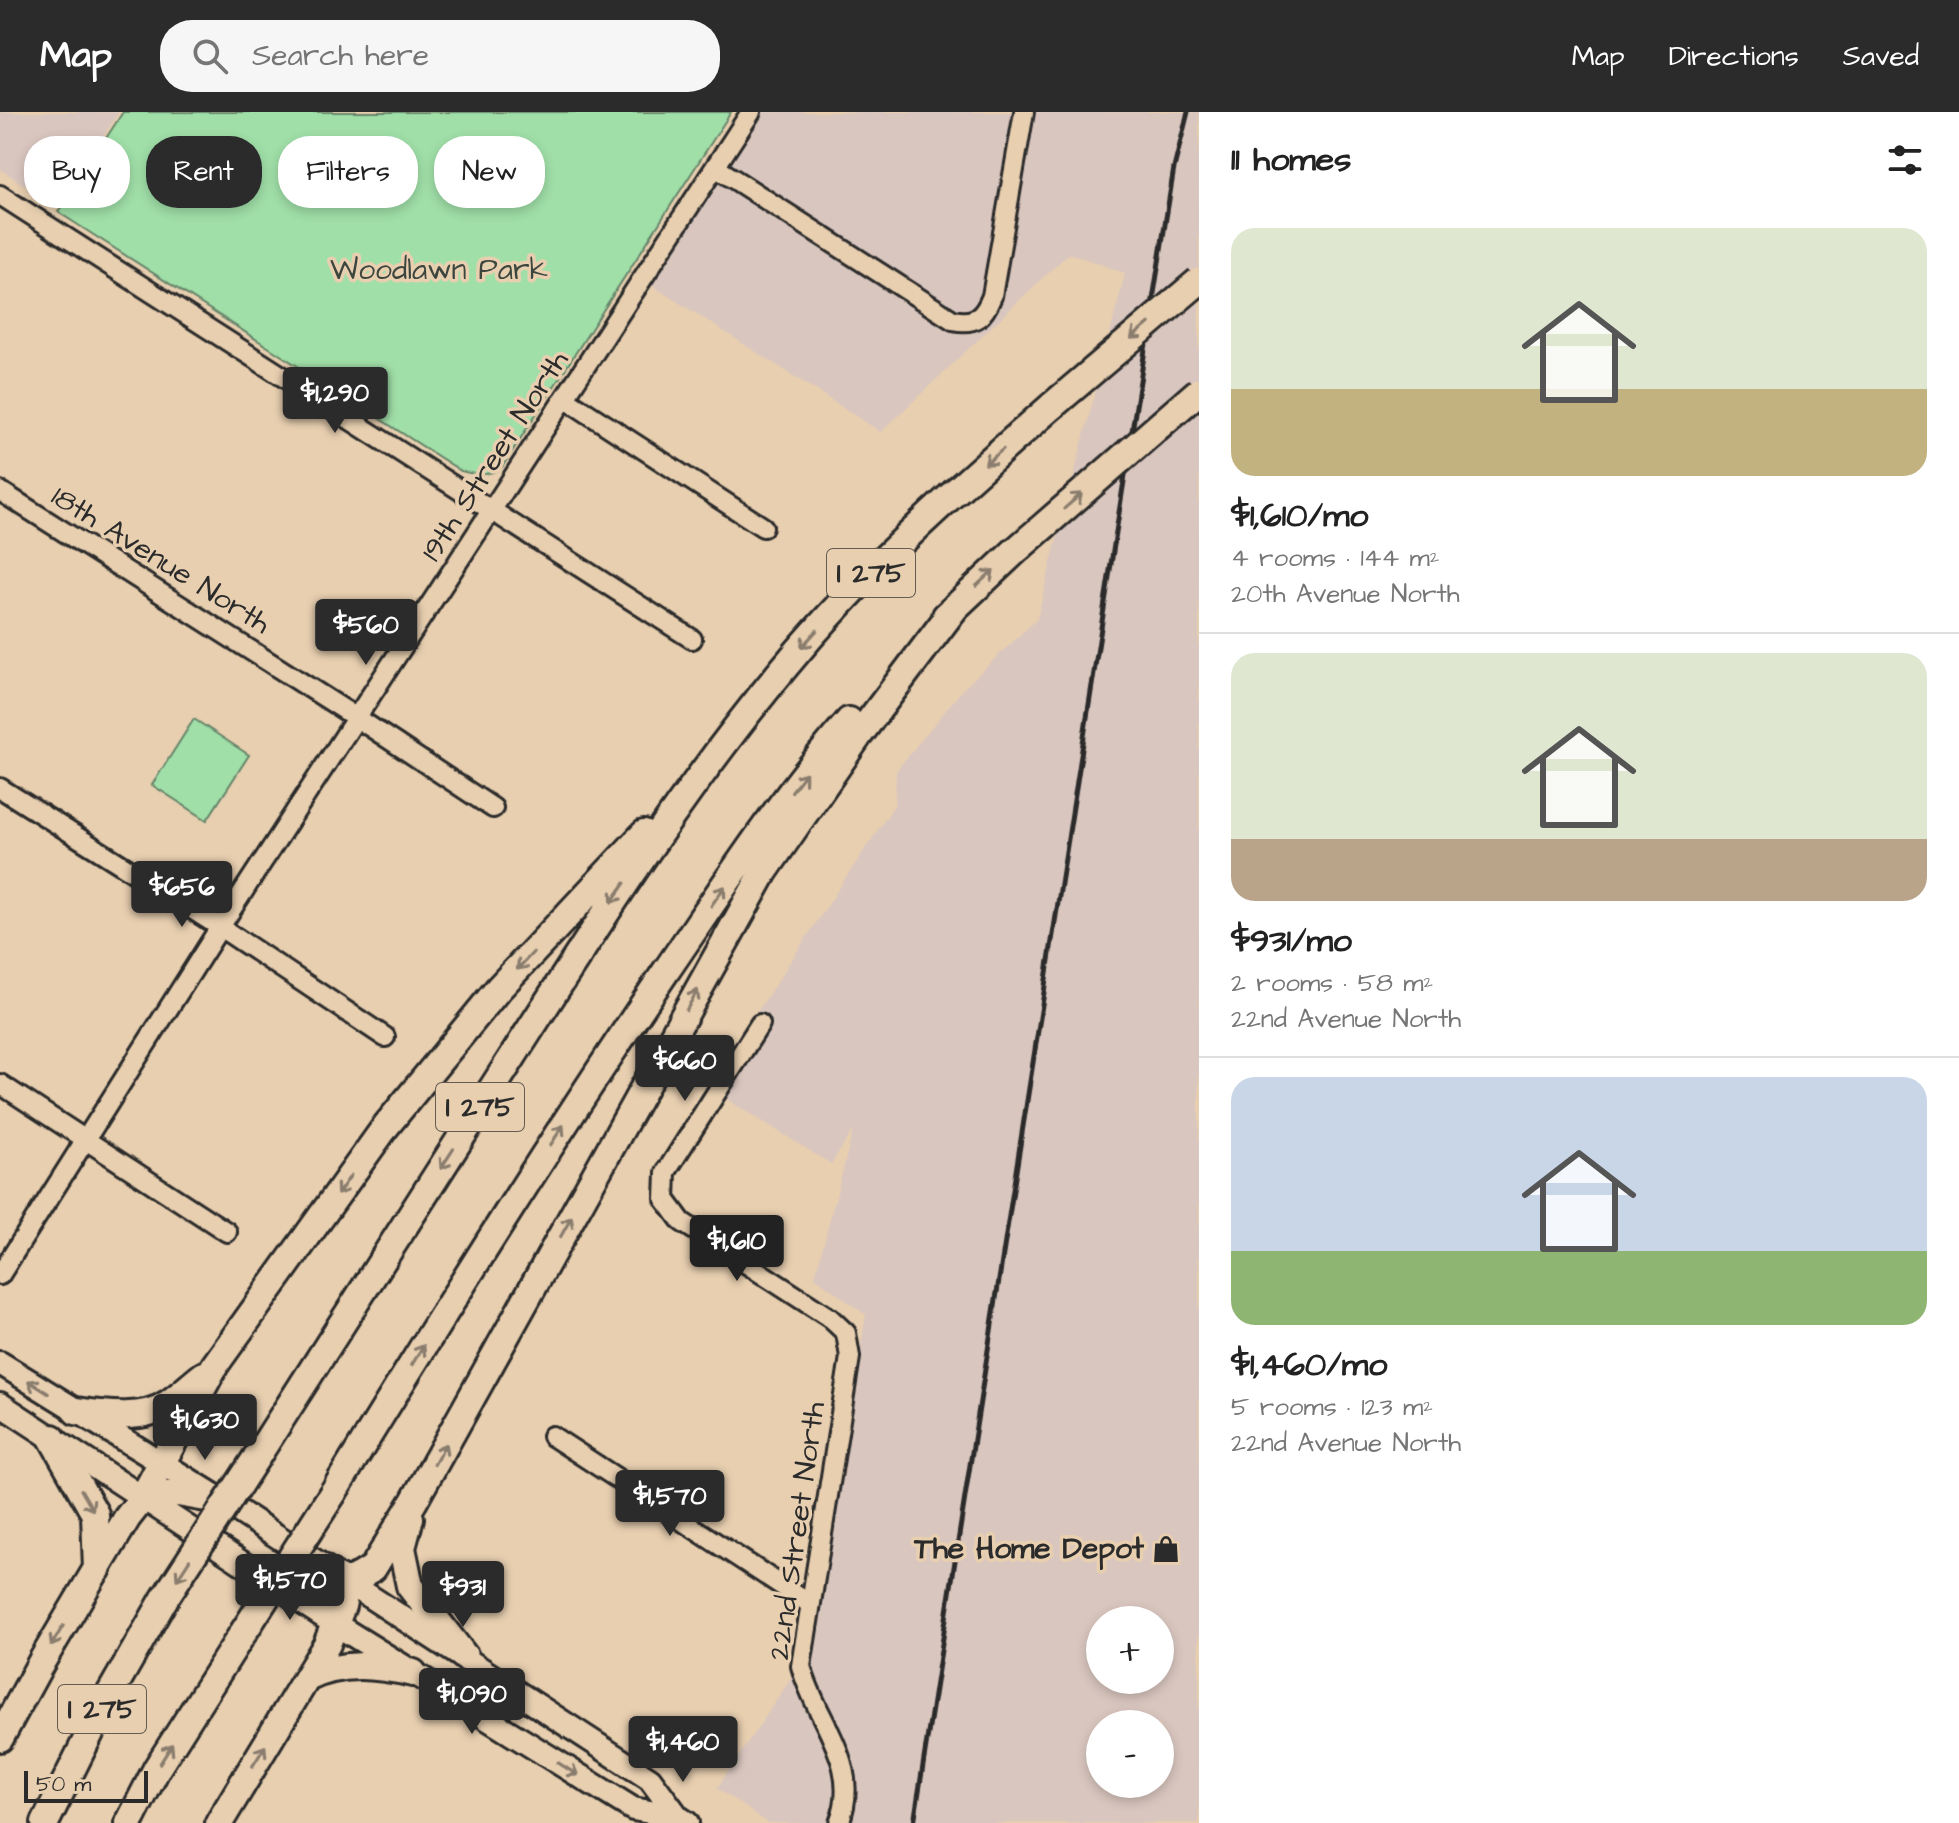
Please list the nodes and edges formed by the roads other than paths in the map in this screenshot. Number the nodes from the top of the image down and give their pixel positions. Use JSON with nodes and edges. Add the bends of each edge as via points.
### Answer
{"nodes":[{"id":1,"x":751,"y":112,"type":"edge"},
{"id":2,"x":1024,"y":112,"type":"edge"},
{"id":3,"x":715,"y":167,"type":"junction"},
{"id":4,"x":0,"y":195,"type":"edge"},
{"id":5,"x":1199,"y":281,"type":"edge"},
{"id":6,"x":1199,"y":391,"type":"edge"},
{"id":7,"x":566,"y":399,"type":"junction"},
{"id":8,"x":0,"y":491,"type":"edge"},
{"id":9,"x":492,"y":511,"type":"junction"},
{"id":10,"x":763,"y":527,"type":"dead end"},
{"id":11,"x":957,"y":605,"type":"junction"},
{"id":12,"x":692,"y":639,"type":"dead end"},
{"id":13,"x":357,"y":718,"type":"junction"},
{"id":14,"x":712,"y":761,"type":"junction"},
{"id":15,"x":0,"y":788,"type":"edge"},
{"id":16,"x":493,"y":808,"type":"dead end"},
{"id":17,"x":220,"y":927,"type":"junction"},
{"id":18,"x":760,"y":1024,"type":"dead end"},
{"id":19,"x":385,"y":1037,"type":"dead end"},
{"id":20,"x":0,"y":1084,"type":"edge"},
{"id":21,"x":85,"y":1138,"type":"junction"},
{"id":22,"x":227,"y":1232,"type":"dead end"},
{"id":23,"x":0,"y":1275,"type":"edge"},
{"id":24,"x":0,"y":1363,"type":"edge"},
{"id":25,"x":215,"y":1365,"type":"junction"},
{"id":26,"x":0,"y":1404,"type":"edge"},
{"id":27,"x":76,"y":1411,"type":"junction"},
{"id":28,"x":552,"y":1436,"type":"dead end"},
{"id":29,"x":52,"y":1438,"type":"junction"},
{"id":30,"x":162,"y":1463,"type":"junction"},
{"id":31,"x":142,"y":1499,"type":"junction"},
{"id":32,"x":223,"y":1501,"type":"junction"},
{"id":33,"x":414,"y":1501,"type":"junction"},
{"id":34,"x":97,"y":1570,"type":"junction"},
{"id":35,"x":269,"y":1581,"type":"junction"},
{"id":36,"x":347,"y":1583,"type":"junction"},
{"id":37,"x":810,"y":1604,"type":"junction"},
{"id":38,"x":335,"y":1624,"type":"junction"},
{"id":39,"x":465,"y":1657,"type":"junction"},
{"id":40,"x":413,"y":1673,"type":"junction"},
{"id":41,"x":307,"y":1678,"type":"junction"},
{"id":42,"x":0,"y":1738,"type":"edge"},
{"id":43,"x":683,"y":1820,"type":"edge"},
{"id":44,"x":45,"y":1823,"type":"edge"},
{"id":45,"x":129,"y":1823,"type":"edge"},
{"id":46,"x":219,"y":1823,"type":"edge"},
{"id":47,"x":839,"y":1823,"type":"edge"}],
"edges":[{"from":1,"to":3,"type":"street","name":"19th Street North"},
{"from":2,"to":3,"type":"street","via":[[992,296],[987,311],[966,322],[953,320]]},
{"from":3,"to":7,"type":"street","name":"19th Street North"},
{"from":4,"to":9,"type":"street"},
{"from":5,"to":14,"type":"highway","number":"I 275","one_way":true,"bridge":true,"via":[[906,538],[837,607]]},
{"from":11,"to":6,"type":"highway","number":"I 275","one_way":true,"bridge":true},
{"from":7,"to":9,"type":"street","name":"19th Street North"},
{"from":7,"to":10,"type":"street"},
{"from":8,"to":13,"type":"street","name":"18th Avenue North"},
{"from":9,"to":12,"type":"street"},
{"from":9,"to":13,"type":"street","name":"19th Street North"},
{"from":33,"to":11,"type":"highway","one_way":true,"via":[[764,872]]},
{"from":45,"to":11,"type":"highway","number":"I 275","one_way":true,"bridge":true,"via":[[157,1768],[621,1037],[795,787]]},
{"from":13,"to":16,"type":"street","name":"18th Avenue North"},
{"from":13,"to":17,"type":"street","name":"19th Street North"},
{"from":14,"to":25,"type":"highway","one_way":true,"via":[[438,1060]]},
{"from":14,"to":44,"type":"highway","number":"I 275","one_way":true,"bridge":true,"via":[[611,903],[165,1598]]},
{"from":15,"to":17,"type":"street"},
{"from":17,"to":19,"type":"street"},
{"from":17,"to":21,"type":"street","name":"19th Street North"},
{"from":18,"to":37,"type":"street","name":"22nd Street North","via":[[666,1172],[665,1199],[682,1222],[846,1333],[850,1357]]},
{"from":20,"to":21,"type":"street"},
{"from":21,"to":22,"type":"street"},
{"from":21,"to":23,"type":"street","name":"19th Street North"},
{"from":27,"to":24,"type":"main road","one_way":true},
{"from":25,"to":27,"type":"highway","via":[[166,1405],[132,1414]]},
{"from":25,"to":30,"type":"highway"},
{"from":26,"to":29,"type":"main road"},
{"from":27,"to":30,"type":"main road"},
{"from":28,"to":37,"type":"street"},
{"from":29,"to":31,"type":"main road"},
{"from":29,"to":34,"type":"highway","one_way":true,"via":[[95,1514]]},
{"from":30,"to":31,"type":"highway"},
{"from":30,"to":32,"type":"main road"},
{"from":31,"to":32,"type":"highway","via":[[178,1493]]},
{"from":31,"to":34,"type":"highway"},
{"from":31,"to":35,"type":"main road"},
{"from":32,"to":36,"type":"main road"},
{"from":33,"to":36,"type":"highway","via":[[373,1568]]},
{"from":33,"to":39,"type":"highway","via":[[402,1548],[410,1586]]},
{"from":34,"to":42,"type":"highway","one_way":true},
{"from":35,"to":36,"type":"highway","via":[[312,1589]]},
{"from":35,"to":38,"type":"main road"},
{"from":36,"to":38,"type":"highway"},
{"from":36,"to":39,"type":"main road"},
{"from":37,"to":47,"type":"street","name":"22nd Street North","via":[[801,1666],[847,1776]]},
{"from":38,"to":40,"type":"main road"},
{"from":38,"to":41,"type":"highway"},
{"from":39,"to":43,"type":"main road","via":[[650,1779]]},
{"from":40,"to":41,"type":"highway","via":[[346,1665]]},
{"from":40,"to":43,"type":"main road","one_way":true,"via":[[633,1809]]},
{"from":46,"to":41,"type":"highway","one_way":true}]}
